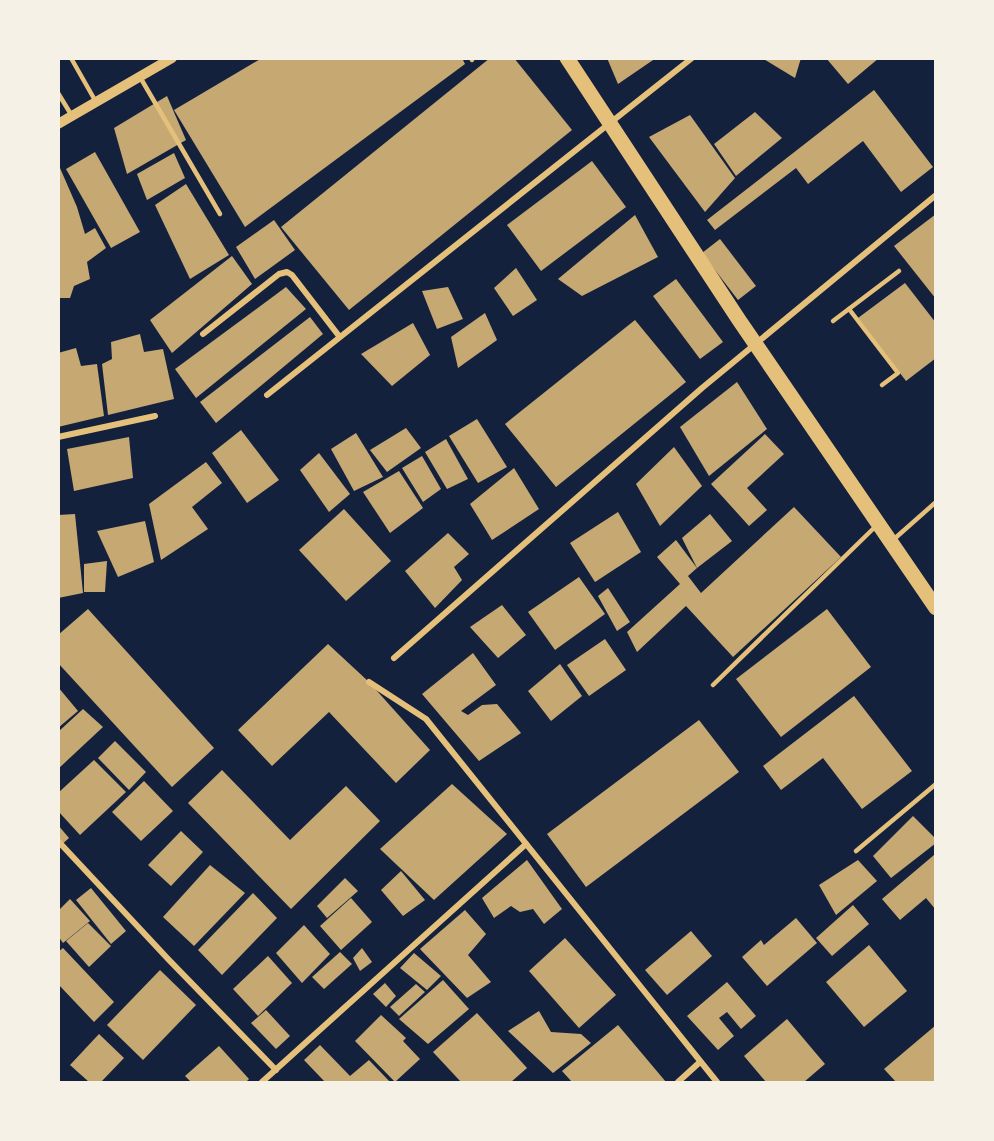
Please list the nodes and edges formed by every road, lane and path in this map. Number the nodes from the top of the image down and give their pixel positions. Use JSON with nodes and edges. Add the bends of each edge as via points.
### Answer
{"nodes":[{"id":1,"x":71,"y":58,"type":"edge"},
{"id":2,"x":172,"y":58,"type":"edge"},
{"id":3,"x":567,"y":58,"type":"edge"},
{"id":4,"x":692,"y":58,"type":"edge"},
{"id":5,"x":140,"y":77,"type":"junction"},
{"id":6,"x":58,"y":93,"type":"edge"},
{"id":7,"x":96,"y":102,"type":"junction"},
{"id":8,"x":72,"y":116,"type":"junction"},
{"id":9,"x":58,"y":124,"type":"edge"},
{"id":10,"x":609,"y":124,"type":"junction"},
{"id":11,"x":936,"y":195,"type":"edge"},
{"id":12,"x":220,"y":214,"type":"dead end"},
{"id":13,"x":899,"y":271,"type":"dead end"},
{"id":14,"x":849,"y":309,"type":"junction"},
{"id":15,"x":832,"y":321,"type":"dead end"},
{"id":16,"x":203,"y":334,"type":"dead end"},
{"id":17,"x":339,"y":336,"type":"junction"},
{"id":18,"x":756,"y":343,"type":"junction"},
{"id":19,"x":882,"y":385,"type":"dead end"},
{"id":20,"x":267,"y":395,"type":"dead end"},
{"id":21,"x":154,"y":416,"type":"dead end"},
{"id":22,"x":58,"y":436,"type":"edge"},
{"id":23,"x":936,"y":502,"type":"edge"},
{"id":24,"x":878,"y":524,"type":"junction"},
{"id":25,"x":891,"y":542,"type":"junction"},
{"id":26,"x":936,"y":608,"type":"edge"},
{"id":27,"x":394,"y":658,"type":"dead end"},
{"id":28,"x":369,"y":682,"type":"dead end"},
{"id":29,"x":713,"y":685,"type":"dead end"},
{"id":30,"x":936,"y":784,"type":"edge"},
{"id":31,"x":58,"y":841,"type":"edge"},
{"id":32,"x":526,"y":844,"type":"junction"},
{"id":33,"x":856,"y":851,"type":"dead end"},
{"id":34,"x":700,"y":1062,"type":"junction"},
{"id":35,"x":276,"y":1070,"type":"junction"},
{"id":36,"x":262,"y":1083,"type":"edge"},
{"id":37,"x":678,"y":1083,"type":"edge"},
{"id":38,"x":717,"y":1083,"type":"edge"}],
"edges":[{"from":1,"to":7,"type":"lane"},
{"from":2,"to":5,"type":"street"},
{"from":3,"to":10,"type":"main road"},
{"from":4,"to":10,"type":"street"},
{"from":5,"to":7,"type":"street"},
{"from":5,"to":12,"type":"lane"},
{"from":6,"to":8,"type":"lane"},
{"from":7,"to":8,"type":"street"},
{"from":8,"to":9,"type":"street"},
{"from":10,"to":17,"type":"street"},
{"from":10,"to":18,"type":"main road"},
{"from":11,"to":18,"type":"street"},
{"from":13,"to":14,"type":"lane"},
{"from":14,"to":15,"type":"lane"},
{"from":14,"to":19,"type":"lane","via":[[898,373]]},
{"from":16,"to":17,"type":"street","via":[[286,272]]},
{"from":17,"to":20,"type":"street"},
{"from":18,"to":24,"type":"main road"},
{"from":18,"to":27,"type":"street"},
{"from":21,"to":22,"type":"street"},
{"from":23,"to":25,"type":"lane"},
{"from":24,"to":25,"type":"main road"},
{"from":24,"to":29,"type":"lane"},
{"from":25,"to":26,"type":"main road"},
{"from":28,"to":32,"type":"street","via":[[426,719]]},
{"from":30,"to":33,"type":"lane"},
{"from":31,"to":35,"type":"street"},
{"from":32,"to":34,"type":"street"},
{"from":32,"to":35,"type":"street"},
{"from":34,"to":37,"type":"street"},
{"from":34,"to":38,"type":"street"},
{"from":35,"to":36,"type":"street"}]}
